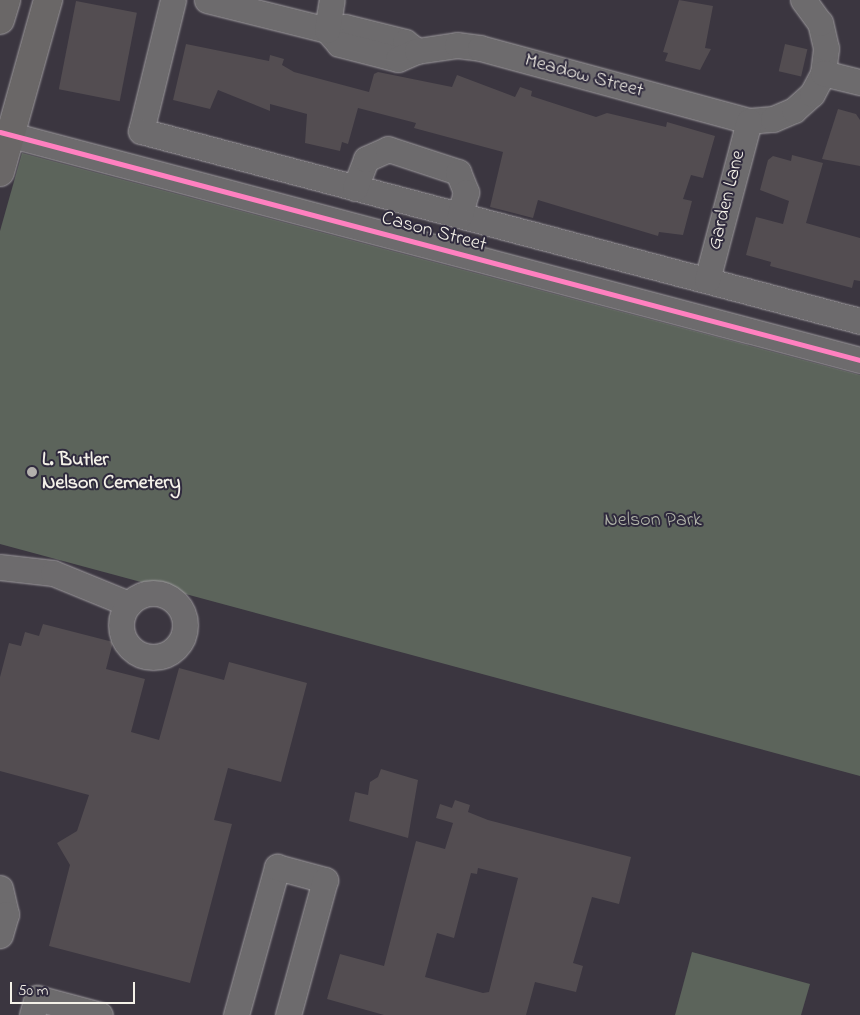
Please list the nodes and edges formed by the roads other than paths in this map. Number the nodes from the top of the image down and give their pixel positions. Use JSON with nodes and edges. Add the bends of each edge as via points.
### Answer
{"nodes":[{"id":1,"x":6,"y":0,"type":"edge"},
{"id":2,"x":48,"y":0,"type":"edge"},
{"id":3,"x":173,"y":0,"type":"edge"},
{"id":4,"x":207,"y":0,"type":"edge"},
{"id":5,"x":332,"y":0,"type":"edge"},
{"id":6,"x":803,"y":0,"type":"edge"},
{"id":7,"x":0,"y":20,"type":"edge"},
{"id":8,"x":328,"y":30,"type":"junction"},
{"id":9,"x":823,"y":73,"type":"junction"},
{"id":10,"x":860,"y":82,"type":"edge"},
{"id":11,"x":749,"y":121,"type":"junction"},
{"id":12,"x":6,"y":134,"type":"edge"},
{"id":13,"x":0,"y":172,"type":"edge"},
{"id":14,"x":355,"y":188,"type":"junction"},
{"id":15,"x":460,"y":215,"type":"junction"},
{"id":16,"x":707,"y":280,"type":"junction"},
{"id":17,"x":860,"y":322,"type":"edge"},
{"id":18,"x":860,"y":360,"type":"edge"},
{"id":19,"x":0,"y":567,"type":"edge"},
{"id":20,"x":129,"y":604,"type":"dead end"},
{"id":21,"x":0,"y":888,"type":"edge"},
{"id":22,"x":0,"y":935,"type":"edge"},
{"id":23,"x":32,"y":1015,"type":"edge"},
{"id":24,"x":100,"y":1015,"type":"edge"},
{"id":25,"x":236,"y":1015,"type":"edge"},
{"id":26,"x":288,"y":1015,"type":"edge"}],
"edges":[{"from":1,"to":7,"type":"main road"},
{"from":2,"to":12,"type":"main road"},
{"from":3,"to":14,"type":"street","via":[[141,132]]},
{"from":4,"to":8,"type":"street","name":"Meadow Street"},
{"from":5,"to":8,"type":"street"},
{"from":6,"to":9,"type":"street","via":[[820,23],[826,48]]},
{"from":8,"to":11,"type":"street","name":"Meadow Street","via":[[345,27],[405,42],[417,51],[457,45],[480,48]]},
{"from":9,"to":10,"type":"street"},
{"from":9,"to":11,"type":"street","via":[[812,94],[794,110],[772,119]]},
{"from":11,"to":16,"type":"street","name":"Garden Lane"},
{"from":12,"to":13,"type":"main road"},
{"from":12,"to":18,"type":"street","name":"Cason Street"},
{"from":14,"to":15,"type":"street"},
{"from":14,"to":15,"type":"street","via":[[366,159],[388,149],[458,172],[466,192]]},
{"from":15,"to":16,"type":"street"},
{"from":16,"to":17,"type":"street"},
{"from":19,"to":20,"type":"street","via":[[53,573]]},
{"from":21,"to":22,"type":"street","via":[[6,914]]},
{"from":23,"to":24,"type":"street","via":[[37,998]]},
{"from":25,"to":26,"type":"street","via":[[277,867],[325,880]]}]}
